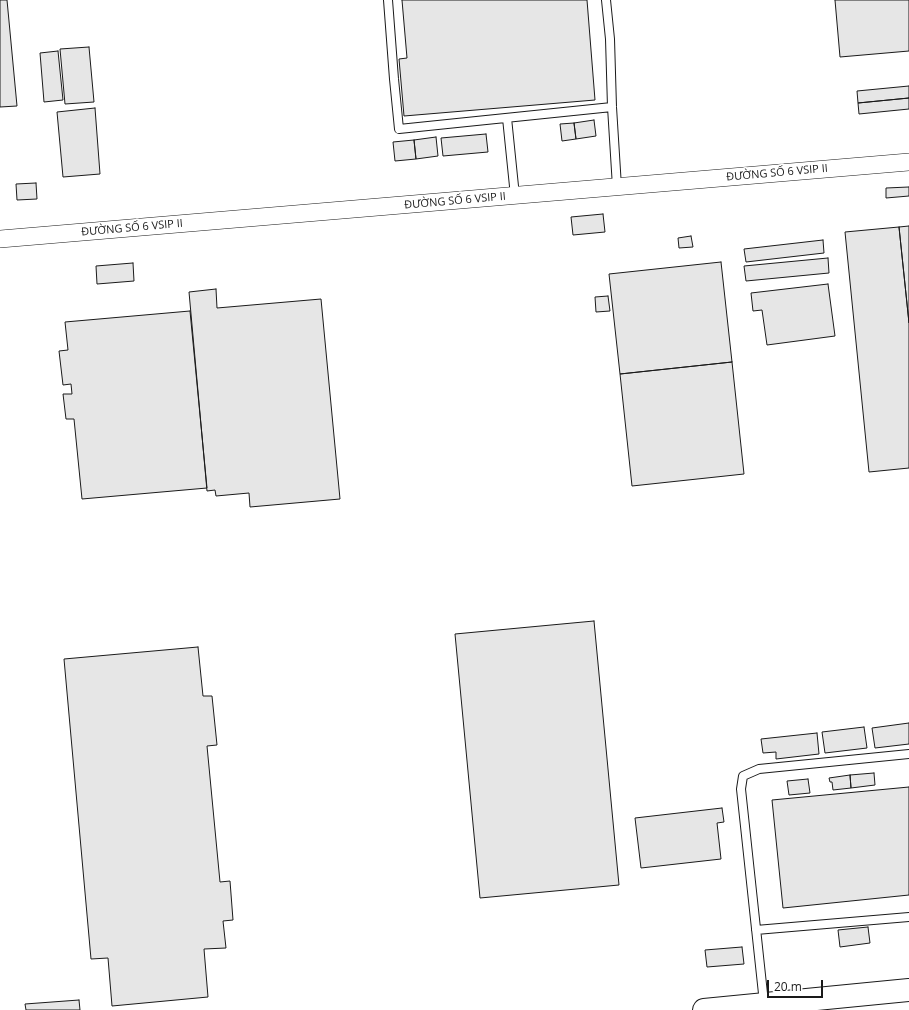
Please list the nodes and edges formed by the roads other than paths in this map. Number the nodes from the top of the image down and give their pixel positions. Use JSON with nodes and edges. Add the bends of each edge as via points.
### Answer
{"nodes":[{"id":1,"x":388,"y":0,"type":"edge"},
{"id":2,"x":606,"y":0,"type":"edge"},
{"id":3,"x":612,"y":106,"type":"junction"},
{"id":4,"x":507,"y":118,"type":"junction"},
{"id":5,"x":909,"y":162,"type":"edge"},
{"id":6,"x":617,"y":187,"type":"junction"},
{"id":7,"x":515,"y":196,"type":"junction"},
{"id":8,"x":0,"y":239,"type":"edge"},
{"id":9,"x":909,"y":754,"type":"edge"},
{"id":10,"x":909,"y":916,"type":"edge"},
{"id":11,"x":756,"y":930,"type":"junction"},
{"id":12,"x":909,"y":990,"type":"edge"},
{"id":13,"x":764,"y":1004,"type":"junction"},
{"id":14,"x":704,"y":1010,"type":"edge"}],
"edges":[{"from":1,"to":4,"type":"lane","via":[[399,129]]},
{"from":2,"to":3,"type":"lane"},
{"from":3,"to":4,"type":"lane"},
{"from":3,"to":6,"type":"lane"},
{"from":4,"to":7,"type":"lane"},
{"from":5,"to":6,"type":"street","name":"ĐƯỜNG SỐ 6 VSIP II"},
{"from":6,"to":7,"type":"street","name":"ĐƯỜNG SỐ 6 VSIP II"},
{"from":7,"to":8,"type":"street","name":"ĐƯỜNG SỐ 6 VSIP II"},
{"from":9,"to":11,"type":"lane","via":[[758,769],[743,776],[741,789]]},
{"from":10,"to":11,"type":"lane"},
{"from":11,"to":13,"type":"lane"},
{"from":12,"to":13,"type":"main road"},
{"from":13,"to":14,"type":"main road"}]}
